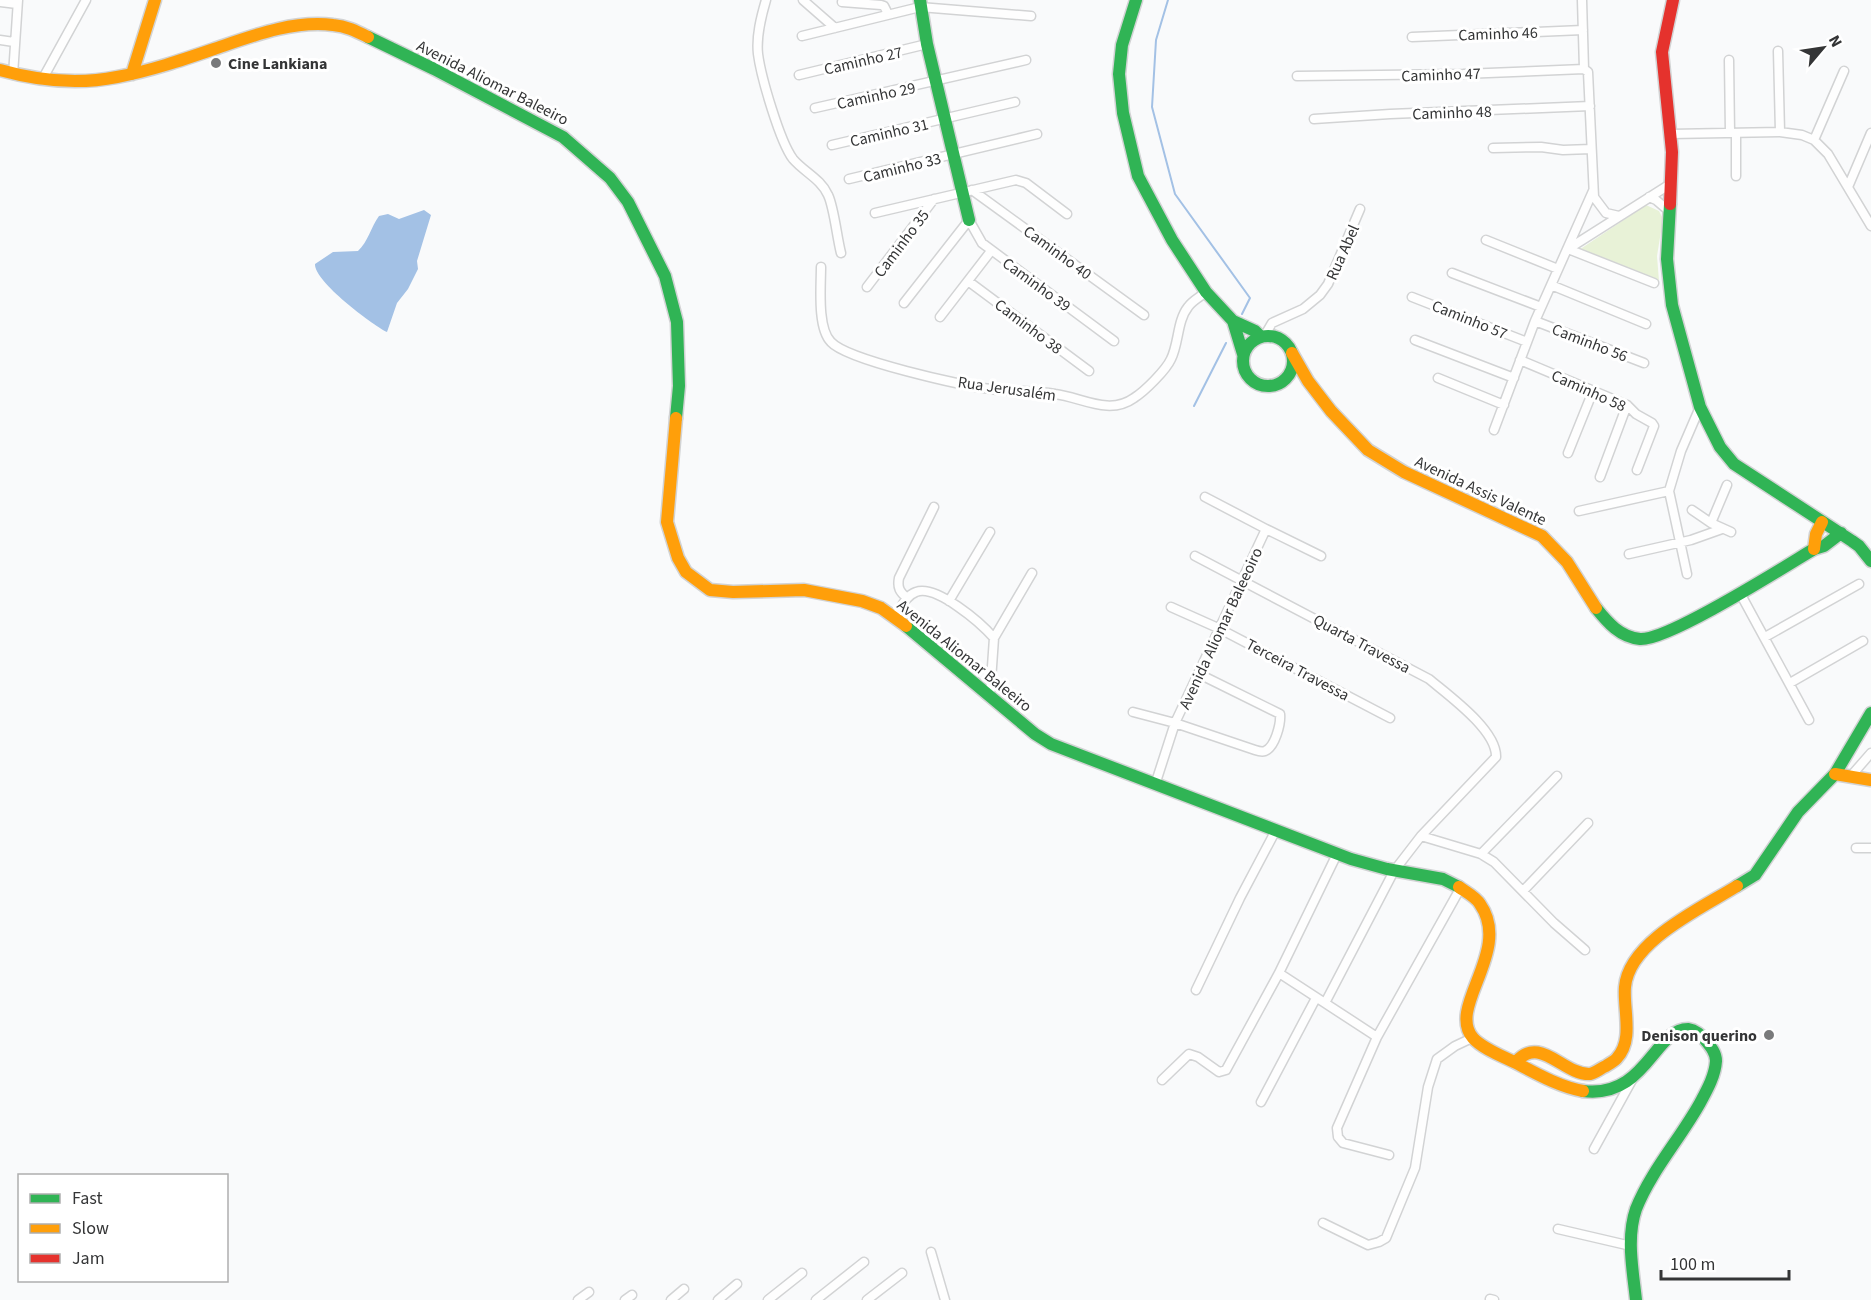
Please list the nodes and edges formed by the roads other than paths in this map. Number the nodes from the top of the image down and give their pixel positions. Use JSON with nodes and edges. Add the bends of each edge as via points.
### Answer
{"nodes":[{"id":1,"x":86,"y":0,"type":"edge"},
{"id":2,"x":155,"y":0,"type":"edge"},
{"id":3,"x":766,"y":0,"type":"edge"},
{"id":4,"x":802,"y":0,"type":"edge"},
{"id":5,"x":1136,"y":0,"type":"edge"},
{"id":6,"x":1582,"y":0,"type":"edge"},
{"id":7,"x":1673,"y":0,"type":"edge"},
{"id":8,"x":0,"y":2,"type":"edge"},
{"id":9,"x":18,"y":2,"type":"edge"},
{"id":10,"x":842,"y":2,"type":"dead end"},
{"id":11,"x":920,"y":4,"type":"edge"},
{"id":12,"x":888,"y":14,"type":"junction"},
{"id":13,"x":1031,"y":16,"type":"dead end"},
{"id":14,"x":835,"y":28,"type":"junction"},
{"id":15,"x":1583,"y":30,"type":"junction"},
{"id":16,"x":802,"y":36,"type":"dead end"},
{"id":17,"x":1412,"y":36,"type":"dead end"},
{"id":18,"x":0,"y":40,"type":"edge"},
{"id":19,"x":14,"y":42,"type":"junction"},
{"id":20,"x":927,"y":44,"type":"junction"},
{"id":21,"x":1778,"y":51,"type":"dead end"},
{"id":22,"x":1026,"y":60,"type":"dead end"},
{"id":23,"x":1729,"y":60,"type":"dead end"},
{"id":24,"x":1584,"y":69,"type":"junction"},
{"id":25,"x":0,"y":70,"type":"edge"},
{"id":26,"x":1844,"y":71,"type":"dead end"},
{"id":27,"x":132,"y":74,"type":"junction"},
{"id":28,"x":13,"y":75,"type":"junction"},
{"id":29,"x":799,"y":75,"type":"dead end"},
{"id":30,"x":1296,"y":76,"type":"dead end"},
{"id":31,"x":42,"y":80,"type":"junction"},
{"id":32,"x":937,"y":81,"type":"junction"},
{"id":33,"x":1015,"y":102,"type":"dead end"},
{"id":34,"x":1590,"y":106,"type":"junction"},
{"id":35,"x":815,"y":108,"type":"dead end"},
{"id":36,"x":946,"y":118,"type":"junction"},
{"id":37,"x":1314,"y":119,"type":"dead end"},
{"id":38,"x":1780,"y":132,"type":"junction"},
{"id":39,"x":1733,"y":133,"type":"junction"},
{"id":40,"x":1037,"y":134,"type":"dead end"},
{"id":41,"x":1671,"y":134,"type":"junction"},
{"id":42,"x":1871,"y":134,"type":"edge"},
{"id":43,"x":1814,"y":140,"type":"junction"},
{"id":44,"x":832,"y":145,"type":"dead end"},
{"id":45,"x":1492,"y":148,"type":"dead end"},
{"id":46,"x":1591,"y":149,"type":"junction"},
{"id":47,"x":954,"y":154,"type":"junction"},
{"id":48,"x":1736,"y":176,"type":"dead end"},
{"id":49,"x":849,"y":179,"type":"dead end"},
{"id":50,"x":1672,"y":183,"type":"junction"},
{"id":51,"x":1848,"y":187,"type":"junction"},
{"id":52,"x":967,"y":191,"type":"junction"},
{"id":53,"x":1593,"y":191,"type":"junction"},
{"id":54,"x":1649,"y":197,"type":"junction"},
{"id":55,"x":934,"y":198,"type":"junction"},
{"id":56,"x":1360,"y":209,"type":"dead end"},
{"id":57,"x":1669,"y":212,"type":"junction"},
{"id":58,"x":875,"y":213,"type":"dead end"},
{"id":59,"x":1067,"y":214,"type":"dead end"},
{"id":60,"x":1619,"y":216,"type":"junction"},
{"id":61,"x":969,"y":220,"type":"junction"},
{"id":62,"x":1871,"y":226,"type":"edge"},
{"id":63,"x":1486,"y":240,"type":"dead end"},
{"id":64,"x":1568,"y":249,"type":"junction"},
{"id":65,"x":991,"y":251,"type":"junction"},
{"id":66,"x":841,"y":253,"type":"dead end"},
{"id":67,"x":821,"y":267,"type":"dead end"},
{"id":68,"x":1558,"y":269,"type":"junction"},
{"id":69,"x":1452,"y":273,"type":"dead end"},
{"id":70,"x":968,"y":281,"type":"junction"},
{"id":71,"x":1654,"y":283,"type":"dead end"},
{"id":72,"x":1551,"y":285,"type":"junction"},
{"id":73,"x":867,"y":287,"type":"dead end"},
{"id":74,"x":1206,"y":292,"type":"junction"},
{"id":75,"x":1412,"y":297,"type":"dead end"},
{"id":76,"x":904,"y":303,"type":"dead end"},
{"id":77,"x":1541,"y":307,"type":"junction"},
{"id":78,"x":1144,"y":315,"type":"dead end"},
{"id":79,"x":940,"y":317,"type":"dead end"},
{"id":80,"x":1233,"y":321,"type":"junction"},
{"id":81,"x":1535,"y":321,"type":"junction"},
{"id":82,"x":1646,"y":324,"type":"dead end"},
{"id":83,"x":1262,"y":336,"type":"junction"},
{"id":84,"x":1415,"y":340,"type":"dead end"},
{"id":85,"x":1114,"y":341,"type":"dead end"},
{"id":86,"x":1527,"y":342,"type":"junction"},
{"id":87,"x":1243,"y":354,"type":"junction"},
{"id":88,"x":1292,"y":354,"type":"junction"},
{"id":89,"x":1520,"y":360,"type":"junction"},
{"id":90,"x":1644,"y":363,"type":"dead end"},
{"id":91,"x":1089,"y":371,"type":"dead end"},
{"id":92,"x":1438,"y":378,"type":"dead end"},
{"id":93,"x":1514,"y":378,"type":"junction"},
{"id":94,"x":1283,"y":381,"type":"junction"},
{"id":95,"x":1313,"y":386,"type":"junction"},
{"id":96,"x":1593,"y":391,"type":"junction"},
{"id":97,"x":1504,"y":405,"type":"junction"},
{"id":98,"x":1627,"y":405,"type":"junction"},
{"id":99,"x":1700,"y":407,"type":"junction"},
{"id":100,"x":1494,"y":430,"type":"dead end"},
{"id":101,"x":1568,"y":453,"type":"dead end"},
{"id":102,"x":1638,"y":470,"type":"dead end"},
{"id":103,"x":1600,"y":477,"type":"dead end"},
{"id":104,"x":1727,"y":485,"type":"dead end"},
{"id":105,"x":1669,"y":491,"type":"junction"},
{"id":106,"x":1205,"y":497,"type":"dead end"},
{"id":107,"x":934,"y":507,"type":"dead end"},
{"id":108,"x":1692,"y":510,"type":"dead end"},
{"id":109,"x":1579,"y":511,"type":"dead end"},
{"id":110,"x":1822,"y":522,"type":"junction"},
{"id":111,"x":1711,"y":523,"type":"junction"},
{"id":112,"x":1266,"y":529,"type":"junction"},
{"id":113,"x":990,"y":532,"type":"dead end"},
{"id":114,"x":1841,"y":533,"type":"junction"},
{"id":115,"x":1679,"y":542,"type":"junction"},
{"id":116,"x":1814,"y":549,"type":"junction"},
{"id":117,"x":1629,"y":554,"type":"dead end"},
{"id":118,"x":1195,"y":556,"type":"dead end"},
{"id":119,"x":1321,"y":556,"type":"dead end"},
{"id":120,"x":1871,"y":561,"type":"edge"},
{"id":121,"x":1032,"y":573,"type":"dead end"},
{"id":122,"x":1687,"y":574,"type":"dead end"},
{"id":123,"x":1241,"y":579,"type":"junction"},
{"id":124,"x":1858,"y":584,"type":"dead end"},
{"id":125,"x":1740,"y":593,"type":"junction"},
{"id":126,"x":907,"y":598,"type":"junction"},
{"id":127,"x":949,"y":601,"type":"junction"},
{"id":128,"x":1171,"y":607,"type":"dead end"},
{"id":129,"x":895,"y":617,"type":"junction"},
{"id":130,"x":1218,"y":627,"type":"junction"},
{"id":131,"x":1765,"y":637,"type":"junction"},
{"id":132,"x":994,"y":638,"type":"junction"},
{"id":133,"x":1863,"y":641,"type":"dead end"},
{"id":134,"x":1199,"y":674,"type":"junction"},
{"id":135,"x":1790,"y":683,"type":"junction"},
{"id":136,"x":990,"y":695,"type":"junction"},
{"id":137,"x":1133,"y":712,"type":"dead end"},
{"id":138,"x":1871,"y":714,"type":"edge"},
{"id":139,"x":1390,"y":718,"type":"dead end"},
{"id":140,"x":1809,"y":720,"type":"dead end"},
{"id":141,"x":1175,"y":723,"type":"junction"},
{"id":142,"x":1871,"y":753,"type":"edge"},
{"id":143,"x":1835,"y":774,"type":"junction"},
{"id":144,"x":1557,"y":776,"type":"dead end"},
{"id":145,"x":1850,"y":777,"type":"junction"},
{"id":146,"x":1871,"y":780,"type":"edge"},
{"id":147,"x":1155,"y":785,"type":"junction"},
{"id":148,"x":1588,"y":823,"type":"dead end"},
{"id":149,"x":1276,"y":830,"type":"junction"},
{"id":150,"x":1421,"y":836,"type":"junction"},
{"id":151,"x":1856,"y":848,"type":"dead end"},
{"id":152,"x":1871,"y":848,"type":"edge"},
{"id":153,"x":1337,"y":854,"type":"junction"},
{"id":154,"x":1481,"y":854,"type":"junction"},
{"id":155,"x":1394,"y":871,"type":"junction"},
{"id":156,"x":1461,"y":888,"type":"junction"},
{"id":157,"x":1523,"y":891,"type":"junction"},
{"id":158,"x":1585,"y":950,"type":"dead end"},
{"id":159,"x":1279,"y":973,"type":"junction"},
{"id":160,"x":1196,"y":990,"type":"dead end"},
{"id":161,"x":1316,"y":998,"type":"junction"},
{"id":162,"x":1325,"y":1004,"type":"junction"},
{"id":163,"x":1377,"y":1036,"type":"junction"},
{"id":164,"x":1472,"y":1038,"type":"junction"},
{"id":165,"x":1519,"y":1058,"type":"junction"},
{"id":166,"x":1634,"y":1077,"type":"junction"},
{"id":167,"x":1162,"y":1080,"type":"dead end"},
{"id":168,"x":1261,"y":1102,"type":"dead end"},
{"id":169,"x":1594,"y":1149,"type":"dead end"},
{"id":170,"x":1389,"y":1155,"type":"dead end"},
{"id":171,"x":1323,"y":1223,"type":"dead end"},
{"id":172,"x":1558,"y":1229,"type":"dead end"},
{"id":173,"x":1631,"y":1245,"type":"junction"},
{"id":174,"x":931,"y":1252,"type":"dead end"},
{"id":175,"x":864,"y":1262,"type":"dead end"},
{"id":176,"x":802,"y":1273,"type":"dead end"},
{"id":177,"x":902,"y":1273,"type":"dead end"},
{"id":178,"x":737,"y":1284,"type":"dead end"},
{"id":179,"x":684,"y":1290,"type":"dead end"},
{"id":180,"x":589,"y":1292,"type":"dead end"},
{"id":181,"x":578,"y":1300,"type":"edge"},
{"id":182,"x":671,"y":1300,"type":"edge"},
{"id":183,"x":718,"y":1300,"type":"edge"},
{"id":184,"x":768,"y":1300,"type":"edge"},
{"id":185,"x":816,"y":1300,"type":"edge"},
{"id":186,"x":867,"y":1300,"type":"edge"},
{"id":187,"x":945,"y":1300,"type":"edge"},
{"id":188,"x":1636,"y":1300,"type":"edge"}],
"edges":[{"from":1,"to":31,"type":"street"},
{"from":2,"to":27,"type":"main road"},
{"from":3,"to":66,"type":"street","via":[[758,39],[765,84],[788,151],[829,196]]},
{"from":4,"to":14,"type":"street"},
{"from":5,"to":74,"type":"main road","via":[[1119,64],[1130,149],[1154,208]]},
{"from":6,"to":15,"type":"street"},
{"from":7,"to":41,"type":"main road","via":[[1662,52]]},
{"from":8,"to":9,"type":"street"},
{"from":9,"to":19,"type":"street"},
{"from":10,"to":12,"type":"street","via":[[881,5]]},
{"from":11,"to":12,"type":"street"},
{"from":11,"to":13,"type":"street"},
{"from":11,"to":20,"type":"main road"},
{"from":12,"to":14,"type":"street"},
{"from":14,"to":16,"type":"street"},
{"from":15,"to":17,"type":"street","name":"Caminho 46"},
{"from":15,"to":24,"type":"street"},
{"from":18,"to":19,"type":"street"},
{"from":19,"to":28,"type":"street"},
{"from":20,"to":29,"type":"street","name":"Caminho 27"},
{"from":20,"to":32,"type":"main road"},
{"from":21,"to":38,"type":"street"},
{"from":22,"to":32,"type":"street","name":"Caminho 29"},
{"from":23,"to":39,"type":"street"},
{"from":24,"to":30,"type":"street","name":"Caminho 47"},
{"from":24,"to":34,"type":"street","via":[[1588,72]]},
{"from":25,"to":28,"type":"main road","name":"Avenida Aliomar Baleeiro"},
{"from":26,"to":43,"type":"street"},
{"from":27,"to":31,"type":"main road","name":"Avenida Aliomar Baleeiro","via":[[78,83]]},
{"from":27,"to":129,"type":"main road","name":"Avenida Aliomar Baleeiro","via":[[266,32],[338,25],[434,69],[568,140],[609,178],[628,202],[674,306],[679,386],[667,522],[686,572],[710,590],[804,590],[862,601]]},
{"from":28,"to":31,"type":"main road","name":"Avenida Aliomar Baleeiro"},
{"from":32,"to":35,"type":"street","name":"Caminho 29"},
{"from":32,"to":36,"type":"main road"},
{"from":33,"to":36,"type":"street","name":"Caminho 31"},
{"from":34,"to":37,"type":"street","name":"Caminho 48"},
{"from":34,"to":46,"type":"street"},
{"from":36,"to":44,"type":"street","name":"Caminho 31"},
{"from":36,"to":47,"type":"main road"},
{"from":38,"to":39,"type":"street"},
{"from":38,"to":43,"type":"street"},
{"from":39,"to":41,"type":"street"},
{"from":39,"to":48,"type":"street"},
{"from":40,"to":47,"type":"street","name":"Caminho 33"},
{"from":41,"to":50,"type":"main road"},
{"from":42,"to":51,"type":"street"},
{"from":43,"to":51,"type":"street","via":[[1828,154]]},
{"from":45,"to":46,"type":"street"},
{"from":46,"to":53,"type":"street"},
{"from":47,"to":49,"type":"street","name":"Caminho 33"},
{"from":47,"to":52,"type":"main road"},
{"from":50,"to":54,"type":"street"},
{"from":50,"to":57,"type":"main road"},
{"from":51,"to":62,"type":"street"},
{"from":52,"to":55,"type":"street","name":"Caminho 35"},
{"from":52,"to":59,"type":"street","name":"Caminho 35","via":[[1022,181]]},
{"from":52,"to":61,"type":"main road"},
{"from":52,"to":78,"type":"street","name":"Caminho 40"},
{"from":53,"to":60,"type":"street","via":[[1600,208]]},
{"from":53,"to":64,"type":"street"},
{"from":54,"to":57,"type":"street"},
{"from":54,"to":60,"type":"street"},
{"from":55,"to":58,"type":"street","name":"Caminho 35"},
{"from":55,"to":73,"type":"street","name":"Caminho 35"},
{"from":56,"to":83,"type":"street","name":"Rua Abel","via":[[1320,296],[1272,323]]},
{"from":57,"to":99,"type":"main road","via":[[1667,259],[1672,305]]},
{"from":60,"to":64,"type":"street"},
{"from":61,"to":65,"type":"street","name":"Caminho 39","via":[[980,241]]},
{"from":61,"to":76,"type":"street"},
{"from":63,"to":68,"type":"street"},
{"from":64,"to":68,"type":"street"},
{"from":64,"to":71,"type":"street"},
{"from":65,"to":70,"type":"street"},
{"from":65,"to":85,"type":"street","name":"Caminho 39"},
{"from":67,"to":74,"type":"street","name":"Rua Jerusalém","via":[[825,332],[831,343],[849,354],[991,389],[1057,394],[1101,405],[1134,399],[1167,367],[1188,307]]},
{"from":68,"to":72,"type":"street"},
{"from":69,"to":77,"type":"street"},
{"from":70,"to":79,"type":"street"},
{"from":70,"to":91,"type":"street","name":"Caminho 38"},
{"from":72,"to":77,"type":"street"},
{"from":72,"to":82,"type":"street"},
{"from":74,"to":80,"type":"main road"},
{"from":75,"to":86,"type":"street","name":"Caminho 57"},
{"from":77,"to":81,"type":"street"},
{"from":80,"to":83,"type":"main road"},
{"from":80,"to":87,"type":"main road"},
{"from":81,"to":86,"type":"street"},
{"from":81,"to":90,"type":"street","name":"Caminho 56"},
{"from":83,"to":87,"type":"main road","via":[[1247,346]]},
{"from":83,"to":88,"type":"main road","via":[[1286,343]]},
{"from":84,"to":93,"type":"street"},
{"from":86,"to":89,"type":"street"},
{"from":87,"to":94,"type":"main road","via":[[1244,369],[1254,382],[1269,386]]},
{"from":88,"to":94,"type":"main road","via":[[1292,368]]},
{"from":88,"to":95,"type":"main road","name":"Avenida Assis Valente"},
{"from":89,"to":93,"type":"street"},
{"from":89,"to":96,"type":"street","name":"Caminho 58"},
{"from":92,"to":97,"type":"street"},
{"from":93,"to":97,"type":"street"},
{"from":94,"to":95,"type":"main road"},
{"from":95,"to":125,"type":"main road","name":"Avenida Assis Valente","via":[[1354,436],[1379,458],[1542,536],[1562,555],[1602,616],[1622,635],[1640,640],[1659,636]]},
{"from":96,"to":98,"type":"street","name":"Caminho 58"},
{"from":96,"to":101,"type":"street"},
{"from":97,"to":100,"type":"street"},
{"from":98,"to":102,"type":"street","name":"Caminho 58","via":[[1654,424]]},
{"from":98,"to":103,"type":"street"},
{"from":99,"to":105,"type":"street"},
{"from":99,"to":110,"type":"main road","via":[[1730,460]]},
{"from":104,"to":111,"type":"street"},
{"from":105,"to":109,"type":"street"},
{"from":105,"to":115,"type":"street"},
{"from":106,"to":112,"type":"street"},
{"from":107,"to":126,"type":"street","via":[[899,578],[899,590]]},
{"from":108,"to":111,"type":"street"},
{"from":110,"to":114,"type":"main road"},
{"from":110,"to":116,"type":"main road"},
{"from":111,"to":115,"type":"street","via":[[1727,531]]},
{"from":112,"to":119,"type":"street","name":"Avenida Aliomar Baleeoiro"},
{"from":112,"to":123,"type":"street","name":"Avenida Aliomar Baleeoiro"},
{"from":113,"to":127,"type":"street"},
{"from":114,"to":116,"type":"main road","name":"Avenida Assis Valente"},
{"from":114,"to":120,"type":"main road"},
{"from":115,"to":117,"type":"street"},
{"from":115,"to":122,"type":"street"},
{"from":116,"to":125,"type":"main road","name":"Avenida Assis Valente"},
{"from":118,"to":123,"type":"street","name":"Quarta Travessa"},
{"from":121,"to":132,"type":"street"},
{"from":123,"to":130,"type":"street","name":"Avenida Aliomar Baleeoiro"},
{"from":123,"to":150,"type":"street","name":"Quarta Travessa","via":[[1429,679],[1461,705],[1485,732],[1496,757]]},
{"from":124,"to":131,"type":"street"},
{"from":125,"to":131,"type":"street"},
{"from":126,"to":127,"type":"street","via":[[925,590]]},
{"from":126,"to":129,"type":"street"},
{"from":127,"to":132,"type":"street"},
{"from":128,"to":130,"type":"street","name":"Terceira Travessa"},
{"from":129,"to":136,"type":"main road","name":"Avenida Aliomar Baleeiro"},
{"from":130,"to":134,"type":"street","name":"Avenida Aliomar Baleeoiro"},
{"from":130,"to":139,"type":"street","name":"Terceira Travessa"},
{"from":131,"to":135,"type":"street"},
{"from":132,"to":136,"type":"street"},
{"from":133,"to":135,"type":"street"},
{"from":134,"to":141,"type":"street","name":"Avenida Aliomar Baleeoiro"},
{"from":134,"to":141,"type":"street","via":[[1280,714],[1272,744],[1263,752]]},
{"from":135,"to":140,"type":"street"},
{"from":136,"to":147,"type":"main road","name":"Avenida Aliomar Baleeiro","via":[[1051,744]]},
{"from":137,"to":141,"type":"street"},
{"from":138,"to":143,"type":"main road"},
{"from":141,"to":147,"type":"street","name":"Avenida Aliomar Baleeoiro"},
{"from":142,"to":145,"type":"street"},
{"from":143,"to":145,"type":"main road"},
{"from":143,"to":165,"type":"main road","via":[[1798,812],[1755,875],[1653,938],[1636,957],[1625,986],[1625,1045],[1617,1059],[1598,1071],[1585,1073],[1547,1054],[1538,1052]]},
{"from":144,"to":154,"type":"street"},
{"from":145,"to":146,"type":"main road"},
{"from":147,"to":149,"type":"main road","name":"Avenida Aliomar Baleeiro"},
{"from":148,"to":157,"type":"street"},
{"from":149,"to":153,"type":"main road","name":"Avenida Aliomar Baleeiro"},
{"from":149,"to":160,"type":"street"},
{"from":150,"to":154,"type":"street"},
{"from":150,"to":155,"type":"street"},
{"from":151,"to":152,"type":"street"},
{"from":153,"to":155,"type":"main road","name":"Avenida Aliomar Baleeiro"},
{"from":153,"to":159,"type":"street"},
{"from":154,"to":157,"type":"street"},
{"from":155,"to":156,"type":"main road","name":"Avenida Aliomar Baleeiro","via":[[1452,882]]},
{"from":155,"to":162,"type":"street"},
{"from":156,"to":163,"type":"street"},
{"from":156,"to":164,"type":"main road","name":"Avenida Aliomar Baleeiro","via":[[1480,903],[1491,938],[1465,1015]]},
{"from":157,"to":158,"type":"street"},
{"from":159,"to":161,"type":"street"},
{"from":159,"to":167,"type":"street","via":[[1226,1071],[1219,1072],[1189,1054]]},
{"from":161,"to":162,"type":"street"},
{"from":161,"to":168,"type":"street"},
{"from":162,"to":163,"type":"street"},
{"from":163,"to":170,"type":"street","via":[[1337,1132],[1343,1143]]},
{"from":164,"to":165,"type":"main road"},
{"from":164,"to":171,"type":"street","via":[[1437,1059],[1428,1087],[1418,1161],[1386,1238],[1368,1245]]},
{"from":165,"to":166,"type":"main road","via":[[1568,1088],[1583,1092],[1613,1089]]},
{"from":166,"to":169,"type":"street"},
{"from":166,"to":173,"type":"main road","via":[[1664,1042],[1680,1030],[1699,1033],[1722,1063],[1650,1180],[1632,1222]]},
{"from":172,"to":173,"type":"street"},
{"from":173,"to":188,"type":"main road"},
{"from":174,"to":187,"type":"street"},
{"from":175,"to":185,"type":"street"},
{"from":176,"to":184,"type":"street"},
{"from":177,"to":186,"type":"street"},
{"from":178,"to":183,"type":"street"},
{"from":179,"to":182,"type":"street"},
{"from":180,"to":181,"type":"street"}]}
